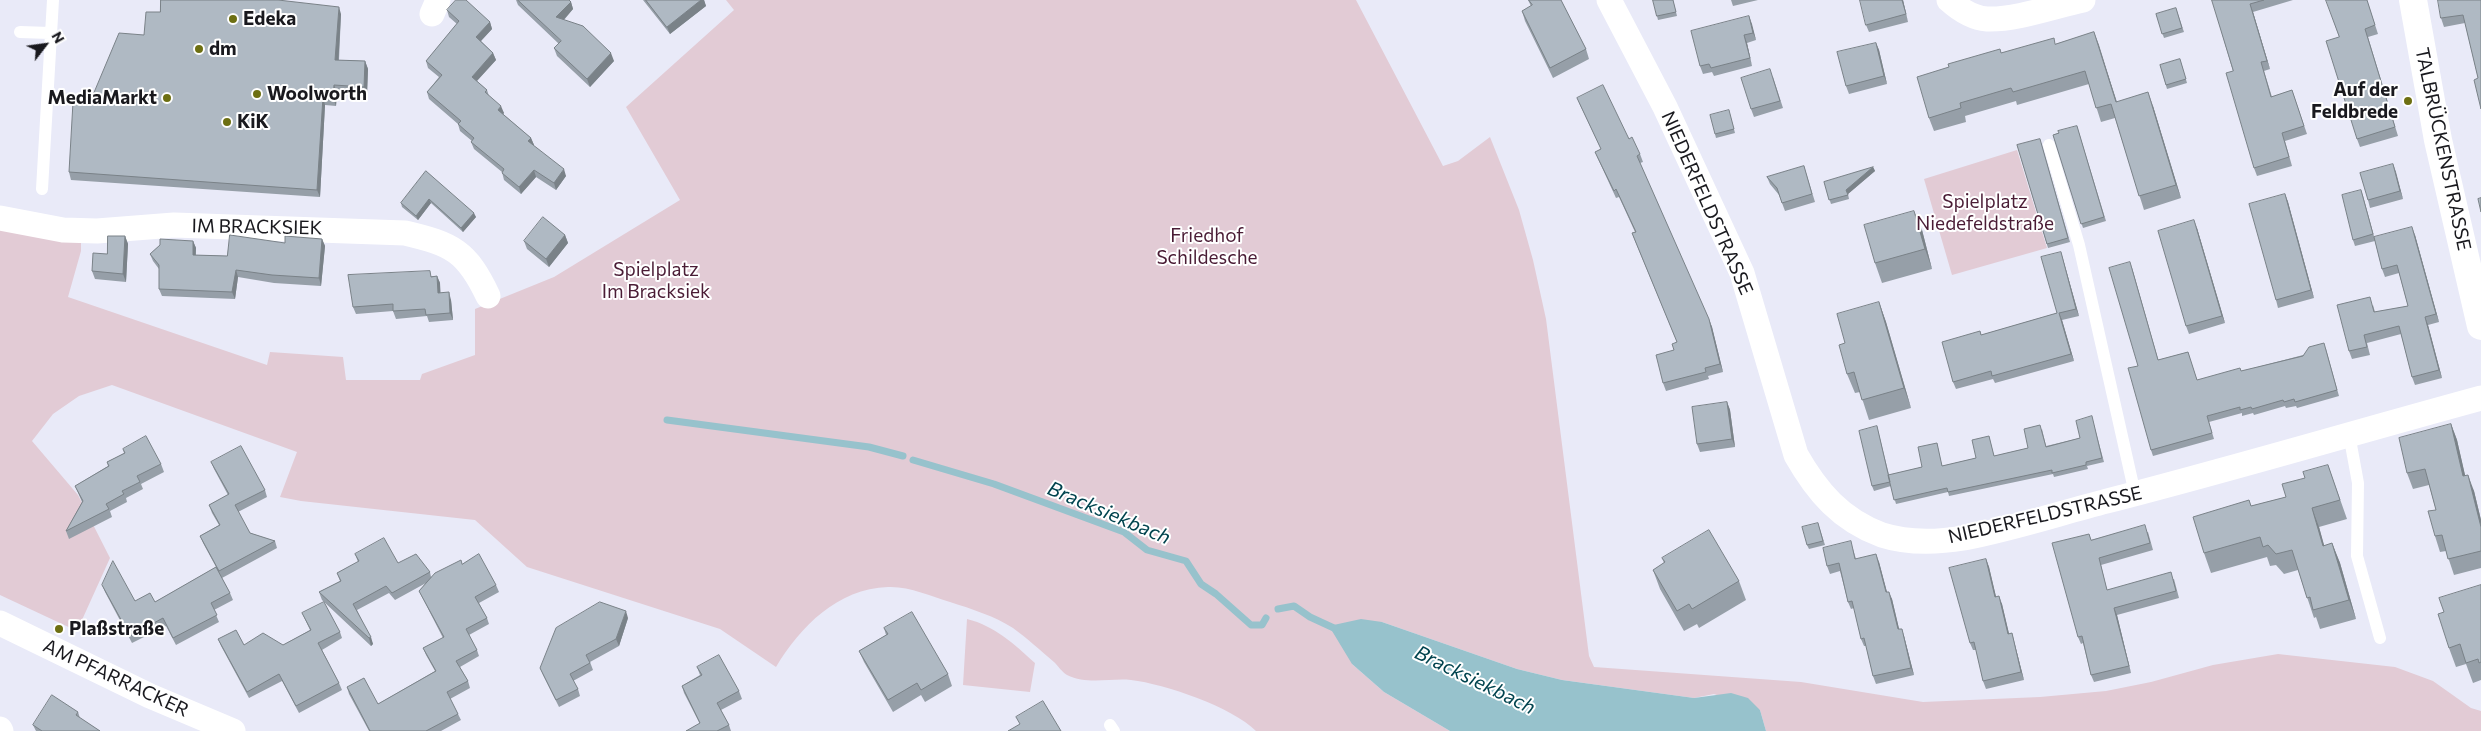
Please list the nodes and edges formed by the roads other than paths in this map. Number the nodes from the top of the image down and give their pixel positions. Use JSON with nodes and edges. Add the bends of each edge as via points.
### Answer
{"nodes":[{"id":1,"x":53,"y":0,"type":"edge"},
{"id":2,"x":1609,"y":0,"type":"edge"},
{"id":3,"x":1949,"y":0,"type":"edge"},
{"id":4,"x":2083,"y":0,"type":"edge"},
{"id":5,"x":2413,"y":0,"type":"edge"},
{"id":6,"x":20,"y":32,"type":"dead end"},
{"id":7,"x":50,"y":34,"type":"junction"},
{"id":8,"x":2049,"y":145,"type":"dead end"},
{"id":9,"x":42,"y":188,"type":"dead end"},
{"id":10,"x":0,"y":218,"type":"edge"},
{"id":11,"x":488,"y":296,"type":"dead end"},
{"id":12,"x":2481,"y":326,"type":"edge"},
{"id":13,"x":2481,"y":398,"type":"edge"},
{"id":14,"x":2349,"y":434,"type":"junction"},
{"id":15,"x":2135,"y":494,"type":"junction"},
{"id":16,"x":0,"y":623,"type":"edge"},
{"id":17,"x":2380,"y":638,"type":"dead end"},
{"id":18,"x":233,"y":731,"type":"edge"}],
"edges":[{"from":1,"to":7,"type":"lane"},
{"from":2,"to":15,"type":"street","name":"NIEDERFELDSTRASSE","via":[[1665,107],[1742,273],[1796,455],[1830,504],[1852,520],[1883,535],[1922,541],[1964,538]]},
{"from":3,"to":4,"type":"street","via":[[1962,11],[1986,19]]},
{"from":5,"to":12,"type":"main road","name":"TALBRÜCKENSTRASSE","via":[[2438,140]]},
{"from":6,"to":7,"type":"lane"},
{"from":7,"to":9,"type":"lane"},
{"from":8,"to":15,"type":"lane","via":[[2079,245]]},
{"from":10,"to":11,"type":"street","name":"IM BRACKSIEK","via":[[63,230],[97,231],[174,225],[405,233],[441,242],[461,254],[477,272]]},
{"from":13,"to":14,"type":"street","name":"NIEDERFELDSTRASSE"},
{"from":14,"to":15,"type":"street","name":"NIEDERFELDSTRASSE"},
{"from":14,"to":17,"type":"lane","via":[[2358,483],[2357,556]]},
{"from":16,"to":18,"type":"street","name":"AM PFARRACKER","via":[[150,696]]}]}
